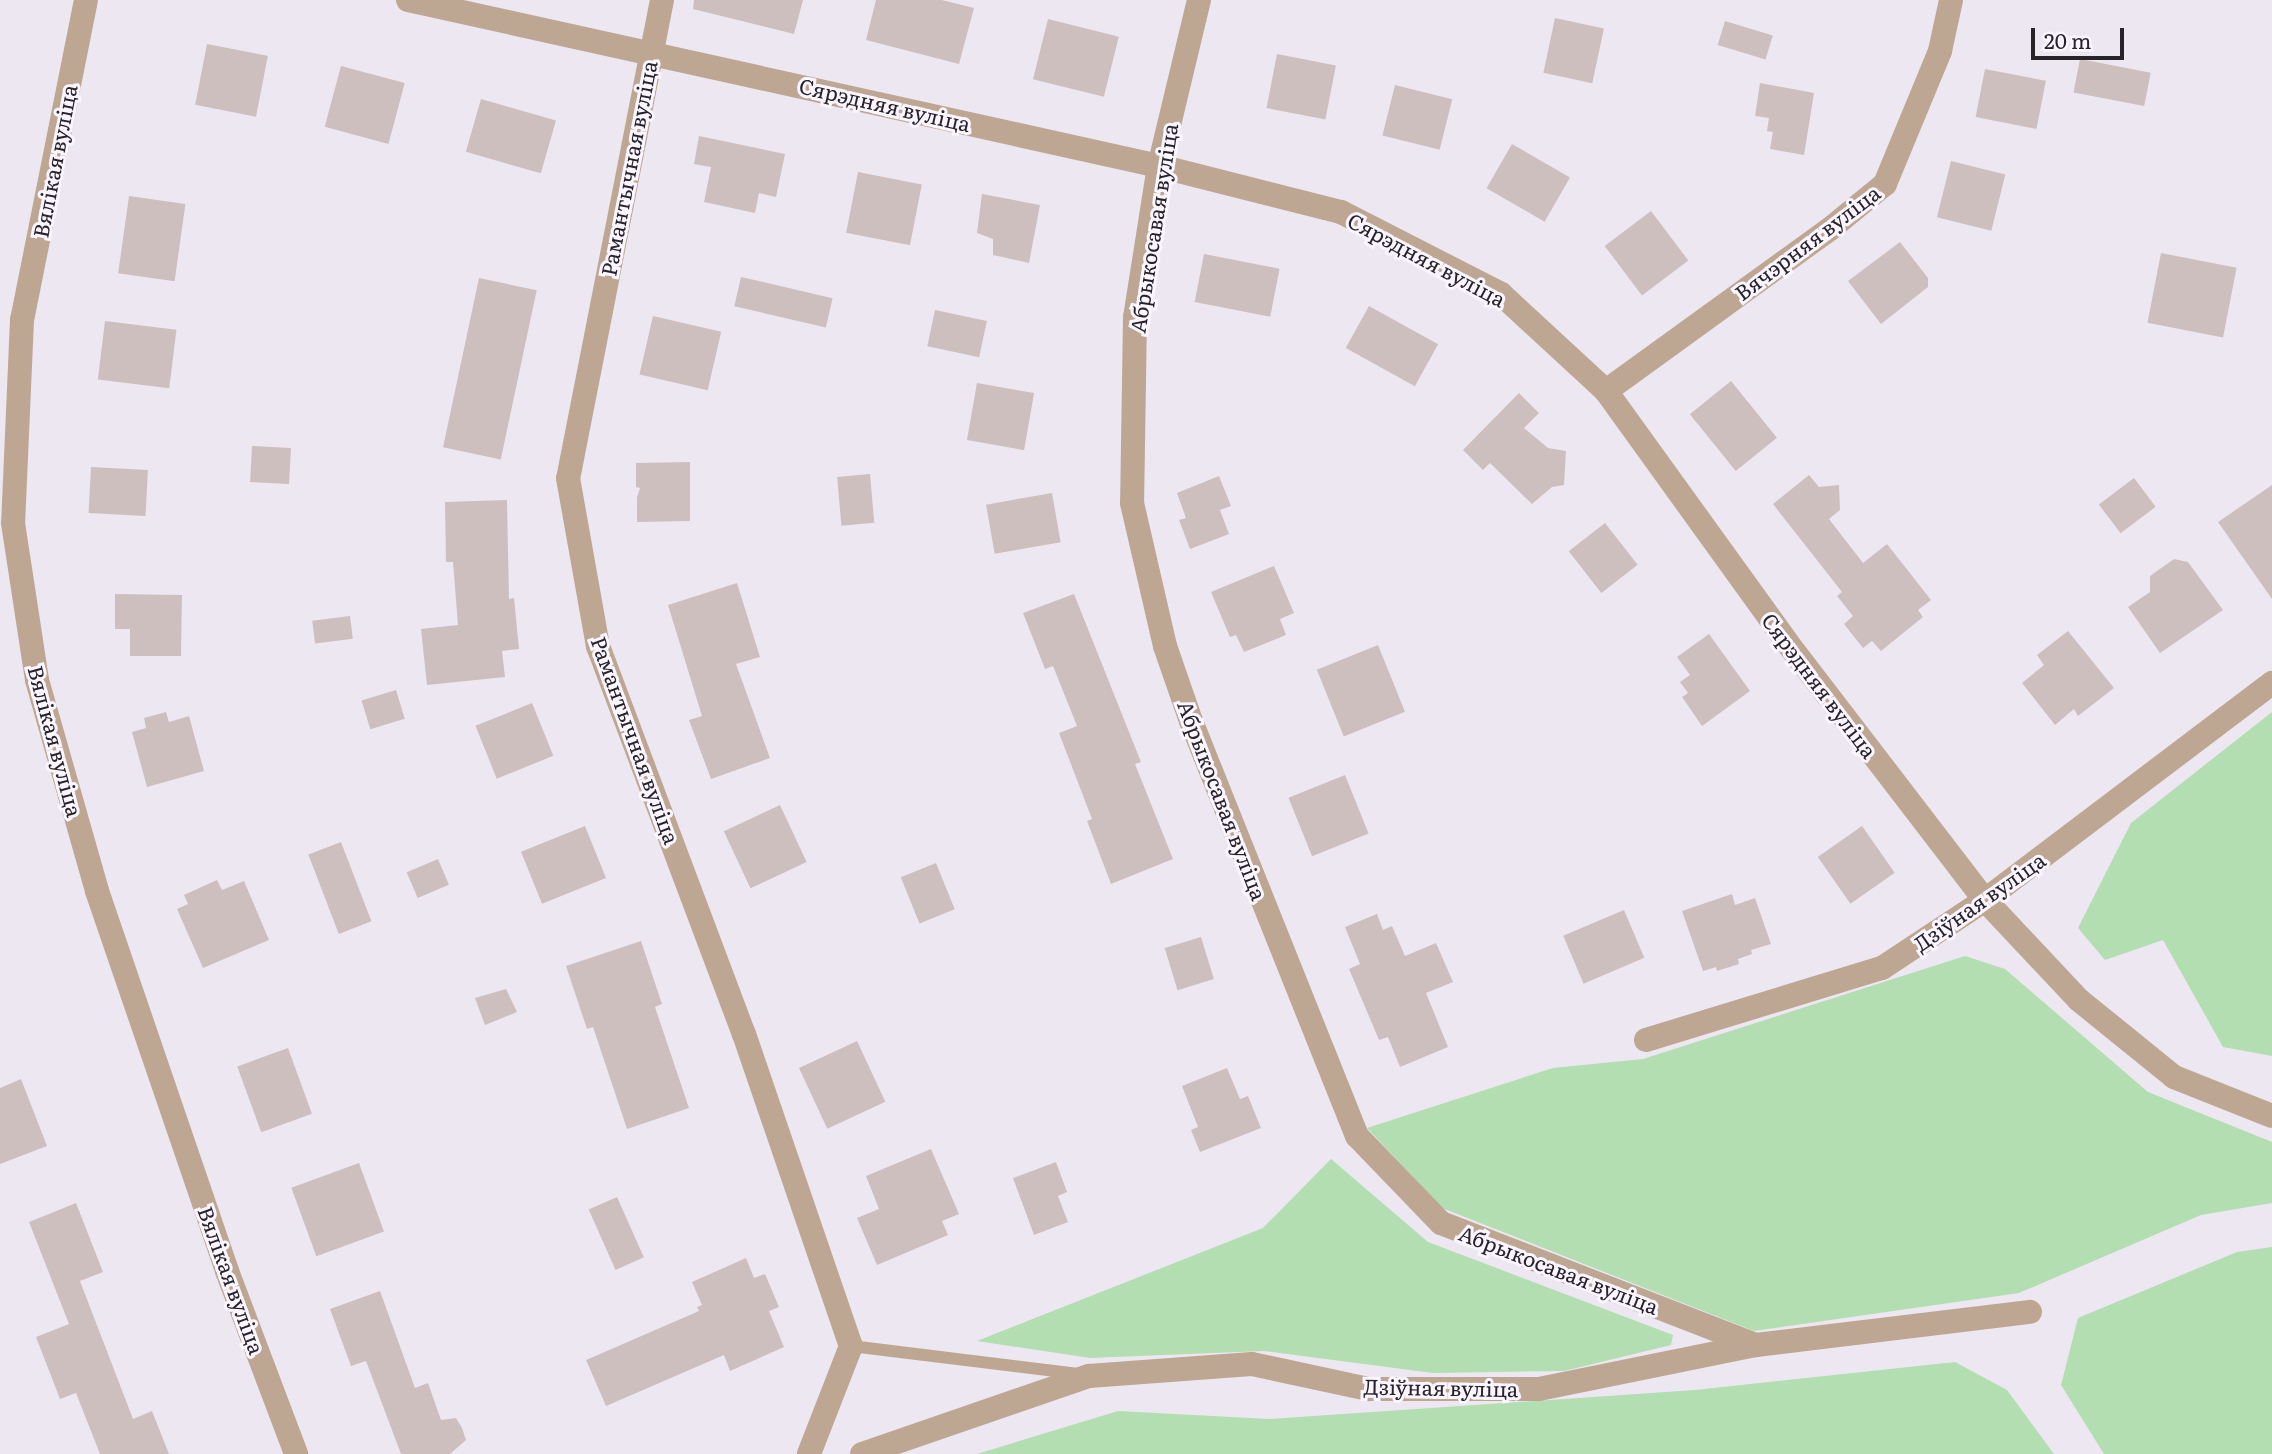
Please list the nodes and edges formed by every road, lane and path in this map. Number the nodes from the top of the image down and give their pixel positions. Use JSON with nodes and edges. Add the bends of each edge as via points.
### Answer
{"nodes":[{"id":1,"x":86,"y":0,"type":"edge"},
{"id":2,"x":408,"y":0,"type":"edge"},
{"id":3,"x":662,"y":0,"type":"edge"},
{"id":4,"x":1199,"y":0,"type":"edge"},
{"id":5,"x":1951,"y":0,"type":"edge"},
{"id":6,"x":650,"y":51,"type":"junction"},
{"id":7,"x":1159,"y":166,"type":"junction"},
{"id":8,"x":1605,"y":391,"type":"junction"},
{"id":9,"x":2272,"y":683,"type":"edge"},
{"id":10,"x":1985,"y":900,"type":"junction"},
{"id":11,"x":1646,"y":1040,"type":"dead end"},
{"id":12,"x":2272,"y":1116,"type":"edge"},
{"id":13,"x":2030,"y":1312,"type":"dead end"},
{"id":14,"x":1756,"y":1345,"type":"junction"},
{"id":15,"x":851,"y":1346,"type":"junction"},
{"id":16,"x":1088,"y":1376,"type":"junction"},
{"id":17,"x":296,"y":1454,"type":"edge"},
{"id":18,"x":809,"y":1454,"type":"edge"},
{"id":19,"x":862,"y":1454,"type":"edge"}],
"edges":[{"from":1,"to":17,"type":"street","name":"Вялікая вуліца","via":[[22,320],[13,523],[37,680],[97,891],[227,1271]]},
{"from":2,"to":6,"type":"street","name":"Сярэдняя вуліца"},
{"from":3,"to":6,"type":"street","name":"Рамантычная вуліца"},
{"from":4,"to":7,"type":"street","name":"Абрыкосавая вуліца"},
{"from":5,"to":8,"type":"street","name":"Вячэрняя вуліца","via":[[1940,51],[1885,184]]},
{"from":6,"to":7,"type":"street","name":"Сярэдняя вуліца"},
{"from":6,"to":15,"type":"street","name":"Рамантычная вуліца","via":[[568,478],[598,646],[744,1034]]},
{"from":7,"to":8,"type":"street","name":"Сярэдняя вуліца","via":[[1341,212],[1501,294]]},
{"from":7,"to":14,"type":"street","name":"Абрыкосавая вуліца","via":[[1135,317],[1132,503],[1165,646],[1191,721],[1357,1136],[1441,1223]]},
{"from":8,"to":10,"type":"street","name":"Сярэдняя вуліца","via":[[1796,654]]},
{"from":9,"to":10,"type":"street","name":"Дзіўная вуліца"},
{"from":10,"to":11,"type":"street","name":"Дзіўная вуліца","via":[[1882,968]]},
{"from":10,"to":12,"type":"street","name":"Сярэдняя вуліца","via":[[2079,1000],[2174,1077]]},
{"from":13,"to":14,"type":"street","name":"Дзіўная вуліца"},
{"from":14,"to":16,"type":"street","name":"Дзіўная вуліца","via":[[1539,1389],[1369,1389],[1252,1364]]},
{"from":15,"to":16,"type":"lane"},
{"from":15,"to":18,"type":"street"},
{"from":16,"to":19,"type":"street","name":"Дзіўная вуліца"}]}
